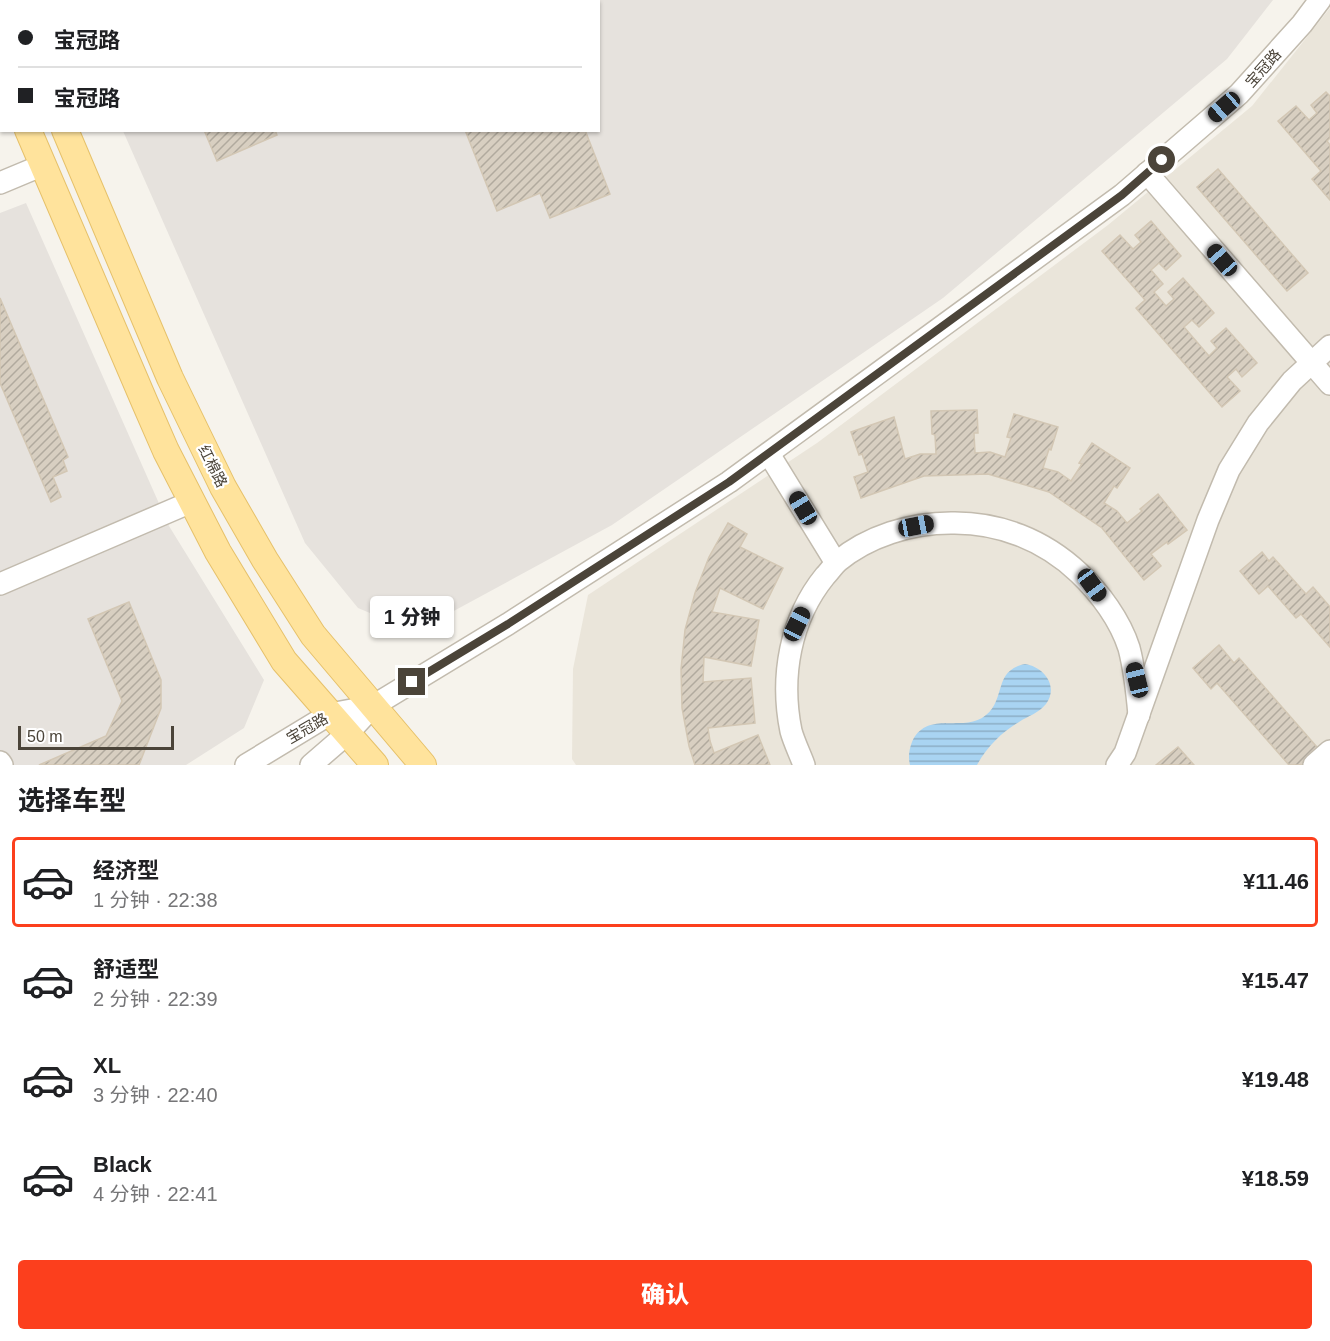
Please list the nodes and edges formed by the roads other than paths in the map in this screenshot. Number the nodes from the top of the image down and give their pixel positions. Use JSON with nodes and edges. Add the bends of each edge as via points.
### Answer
{"nodes":[{"id":1,"x":1320,"y":0,"type":"edge"},
{"id":2,"x":29,"y":132,"type":"edge"},
{"id":3,"x":66,"y":132,"type":"edge"},
{"id":4,"x":43,"y":165,"type":"junction"},
{"id":5,"x":1147,"y":173,"type":"junction"},
{"id":6,"x":0,"y":183,"type":"edge"},
{"id":7,"x":1330,"y":346,"type":"edge"},
{"id":8,"x":1312,"y":363,"type":"junction"},
{"id":9,"x":1330,"y":384,"type":"edge"},
{"id":10,"x":769,"y":454,"type":"junction"},
{"id":11,"x":191,"y":502,"type":"junction"},
{"id":12,"x":836,"y":563,"type":"junction"},
{"id":13,"x":0,"y":584,"type":"edge"},
{"id":14,"x":373,"y":706,"type":"junction"},
{"id":15,"x":330,"y":714,"type":"junction"},
{"id":16,"x":1139,"y":716,"type":"junction"},
{"id":17,"x":348,"y":733,"type":"junction"},
{"id":18,"x":1330,"y":751,"type":"edge"},
{"id":19,"x":246,"y":765,"type":"edge"},
{"id":20,"x":311,"y":765,"type":"edge"},
{"id":21,"x":375,"y":765,"type":"edge"},
{"id":22,"x":423,"y":765,"type":"edge"},
{"id":23,"x":804,"y":765,"type":"edge"},
{"id":24,"x":1117,"y":765,"type":"edge"},
{"id":25,"x":1314,"y":765,"type":"edge"}],
"edges":[{"from":1,"to":5,"type":"street","name":"宝冠路","via":[[1239,94]]},
{"from":2,"to":4,"type":"main road"},
{"from":3,"to":14,"type":"main road","name":"红棉路","via":[[170,378],[223,487],[313,635]]},
{"from":4,"to":6,"type":"street"},
{"from":4,"to":11,"type":"main road"},
{"from":5,"to":8,"type":"street"},
{"from":5,"to":10,"type":"street","name":"宝冠路"},
{"from":7,"to":8,"type":"street"},
{"from":8,"to":9,"type":"street"},
{"from":8,"to":16,"type":"street","via":[[1258,423],[1229,470]]},
{"from":10,"to":12,"type":"street"},
{"from":10,"to":14,"type":"street","name":"宝冠路","via":[[528,611]]},
{"from":11,"to":13,"type":"street"},
{"from":11,"to":15,"type":"main road","via":[[284,661]]},
{"from":12,"to":16,"type":"street","via":[[866,543],[898,530],[933,523],[968,522],[1003,529],[1036,542],[1066,560],[1113,613],[1137,680]]},
{"from":12,"to":23,"type":"street","via":[[813,591],[797,624],[788,660],[786,696],[792,732]]},
{"from":14,"to":15,"type":"street","name":"宝冠路"},
{"from":14,"to":17,"type":"street","name":"宝冠路"},
{"from":14,"to":22,"type":"main road","name":"红棉路"},
{"from":15,"to":17,"type":"main road"},
{"from":15,"to":19,"type":"street","name":"宝冠路"},
{"from":16,"to":24,"type":"street"},
{"from":17,"to":20,"type":"street","name":"宝冠路"},
{"from":17,"to":21,"type":"main road"},
{"from":18,"to":25,"type":"street"}]}
